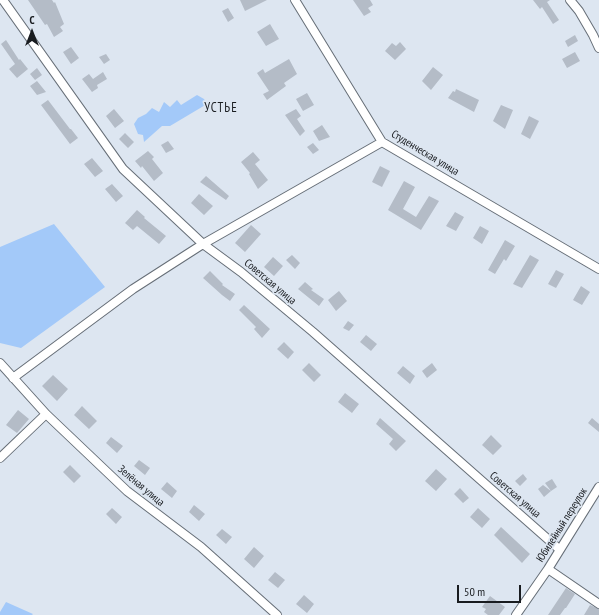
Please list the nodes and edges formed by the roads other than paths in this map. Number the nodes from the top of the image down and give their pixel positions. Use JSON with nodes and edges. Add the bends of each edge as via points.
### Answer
{"nodes":[{"id":1,"x":3,"y":0,"type":"edge"},
{"id":2,"x":295,"y":0,"type":"edge"},
{"id":3,"x":570,"y":0,"type":"edge"},
{"id":4,"x":599,"y":48,"type":"edge"},
{"id":5,"x":382,"y":142,"type":"junction"},
{"id":6,"x":203,"y":244,"type":"junction"},
{"id":7,"x":599,"y":269,"type":"edge"},
{"id":8,"x":0,"y":363,"type":"edge"},
{"id":9,"x":13,"y":378,"type":"junction"},
{"id":10,"x":46,"y":414,"type":"junction"},
{"id":11,"x":0,"y":458,"type":"edge"},
{"id":12,"x":599,"y":487,"type":"edge"},
{"id":13,"x":559,"y":550,"type":"junction"},
{"id":14,"x":548,"y":569,"type":"junction"},
{"id":15,"x":599,"y":604,"type":"edge"},
{"id":16,"x":277,"y":615,"type":"edge"},
{"id":17,"x":516,"y":615,"type":"edge"}],
"edges":[{"from":1,"to":6,"type":"street","name":"Советская улица","via":[[122,169]]},
{"from":2,"to":5,"type":"street","name":"Студенческая улица"},
{"from":3,"to":4,"type":"street","via":[[579,11]]},
{"from":5,"to":6,"type":"street"},
{"from":5,"to":7,"type":"street","name":"Студенческая улица"},
{"from":6,"to":9,"type":"street","via":[[133,289]]},
{"from":6,"to":13,"type":"street","name":"Советская улица","via":[[313,332]]},
{"from":8,"to":9,"type":"street","name":"Зелёная улица"},
{"from":9,"to":10,"type":"street","name":"Зелёная улица"},
{"from":10,"to":11,"type":"street"},
{"from":10,"to":16,"type":"street","name":"Зелёная улица","via":[[127,491],[201,547]]},
{"from":12,"to":13,"type":"street","name":"Юбилейный переулок"},
{"from":13,"to":14,"type":"street","name":"Юбилейный переулок"},
{"from":14,"to":15,"type":"street"},
{"from":14,"to":17,"type":"street","name":"Юбилейный переулок"}]}
